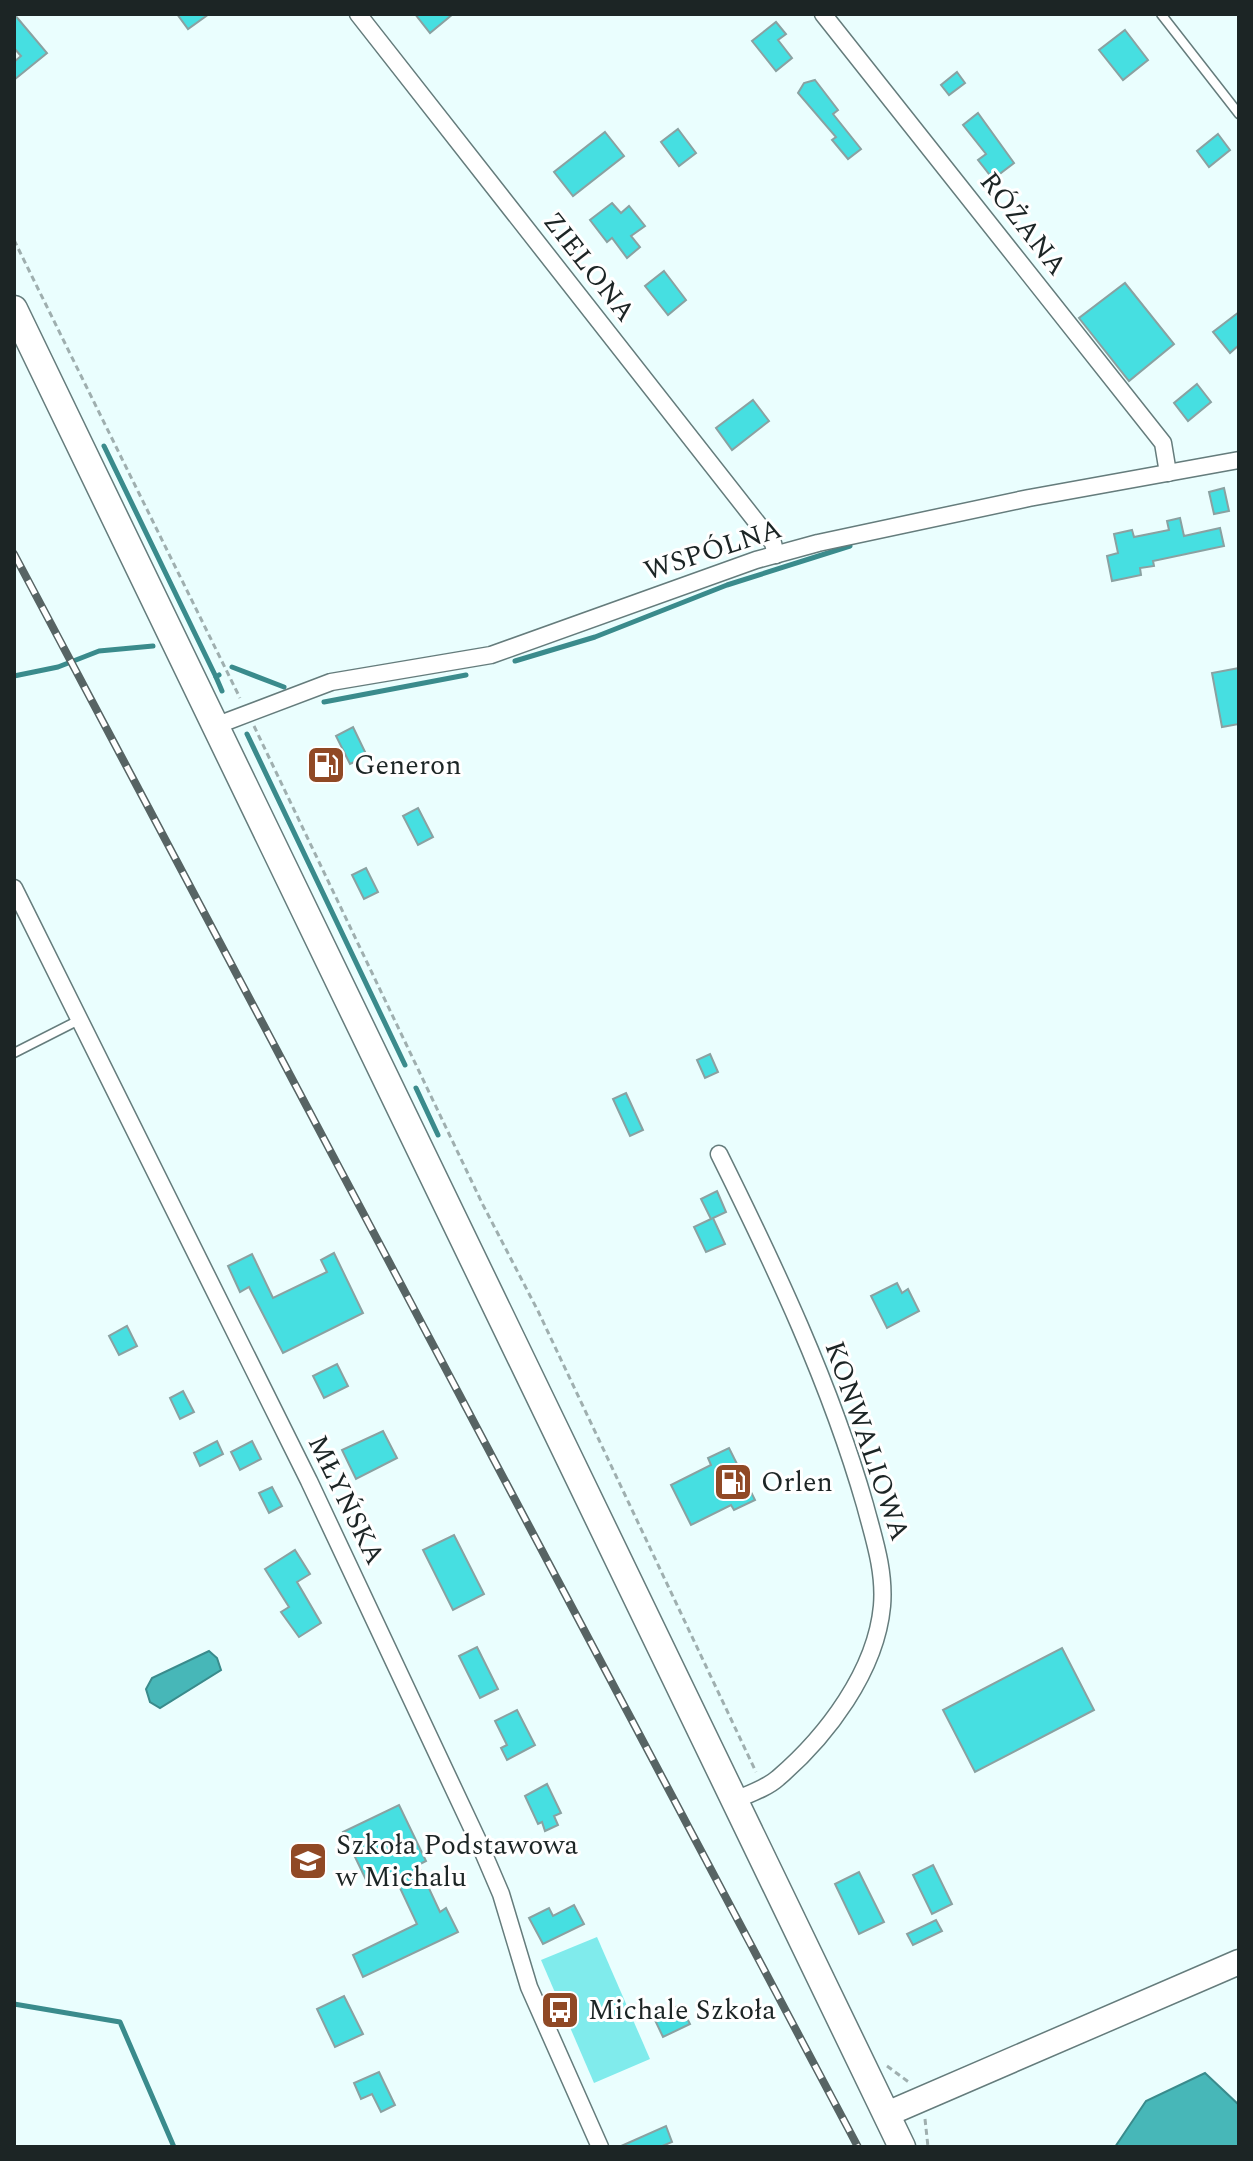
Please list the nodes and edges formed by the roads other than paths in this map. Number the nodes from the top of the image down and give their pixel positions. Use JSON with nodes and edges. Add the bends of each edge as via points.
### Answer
{"nodes":[{"id":1,"x":358,"y":14,"type":"edge"},
{"id":2,"x":823,"y":14,"type":"edge"},
{"id":3,"x":1161,"y":14,"type":"edge"},
{"id":4,"x":1239,"y":114,"type":"edge"},
{"id":5,"x":14,"y":309,"type":"edge"},
{"id":6,"x":1239,"y":460,"type":"edge"},
{"id":7,"x":1168,"y":473,"type":"junction"},
{"id":8,"x":776,"y":555,"type":"junction"},
{"id":9,"x":215,"y":726,"type":"junction"},
{"id":10,"x":14,"y":888,"type":"edge"},
{"id":11,"x":79,"y":1020,"type":"junction"},
{"id":12,"x":14,"y":1053,"type":"edge"},
{"id":13,"x":719,"y":1154,"type":"dead end"},
{"id":14,"x":735,"y":1800,"type":"junction"},
{"id":15,"x":1239,"y":1962,"type":"edge"},
{"id":16,"x":887,"y":2114,"type":"junction"},
{"id":17,"x":600,"y":2147,"type":"edge"},
{"id":18,"x":902,"y":2147,"type":"edge"}],
"edges":[{"from":1,"to":8,"type":"street","name":"ZIELONA","via":[[773,543]]},
{"from":2,"to":7,"type":"street","name":"RÓŻANA","via":[[1163,443]]},
{"from":3,"to":4,"type":"lane"},
{"from":5,"to":9,"type":"main road"},
{"from":6,"to":7,"type":"street","name":"WSPÓLNA"},
{"from":7,"to":8,"type":"street","name":"WSPÓLNA","via":[[891,526]]},
{"from":8,"to":9,"type":"street","name":"WSPÓLNA","via":[[491,655],[331,682]]},
{"from":9,"to":14,"type":"main road"},
{"from":10,"to":11,"type":"street","name":"MŁYŃSKA"},
{"from":11,"to":12,"type":"lane"},
{"from":11,"to":17,"type":"street","name":"MŁYŃSKA","via":[[302,1467],[480,1845],[529,1987]]},
{"from":13,"to":14,"type":"street","name":"KONWALIOWA","via":[[809,1347],[856,1473],[881,1562],[882,1604],[868,1664],[801,1755],[776,1780]]},
{"from":14,"to":16,"type":"main road"},
{"from":15,"to":16,"type":"main road"},
{"from":16,"to":18,"type":"main road"}]}
